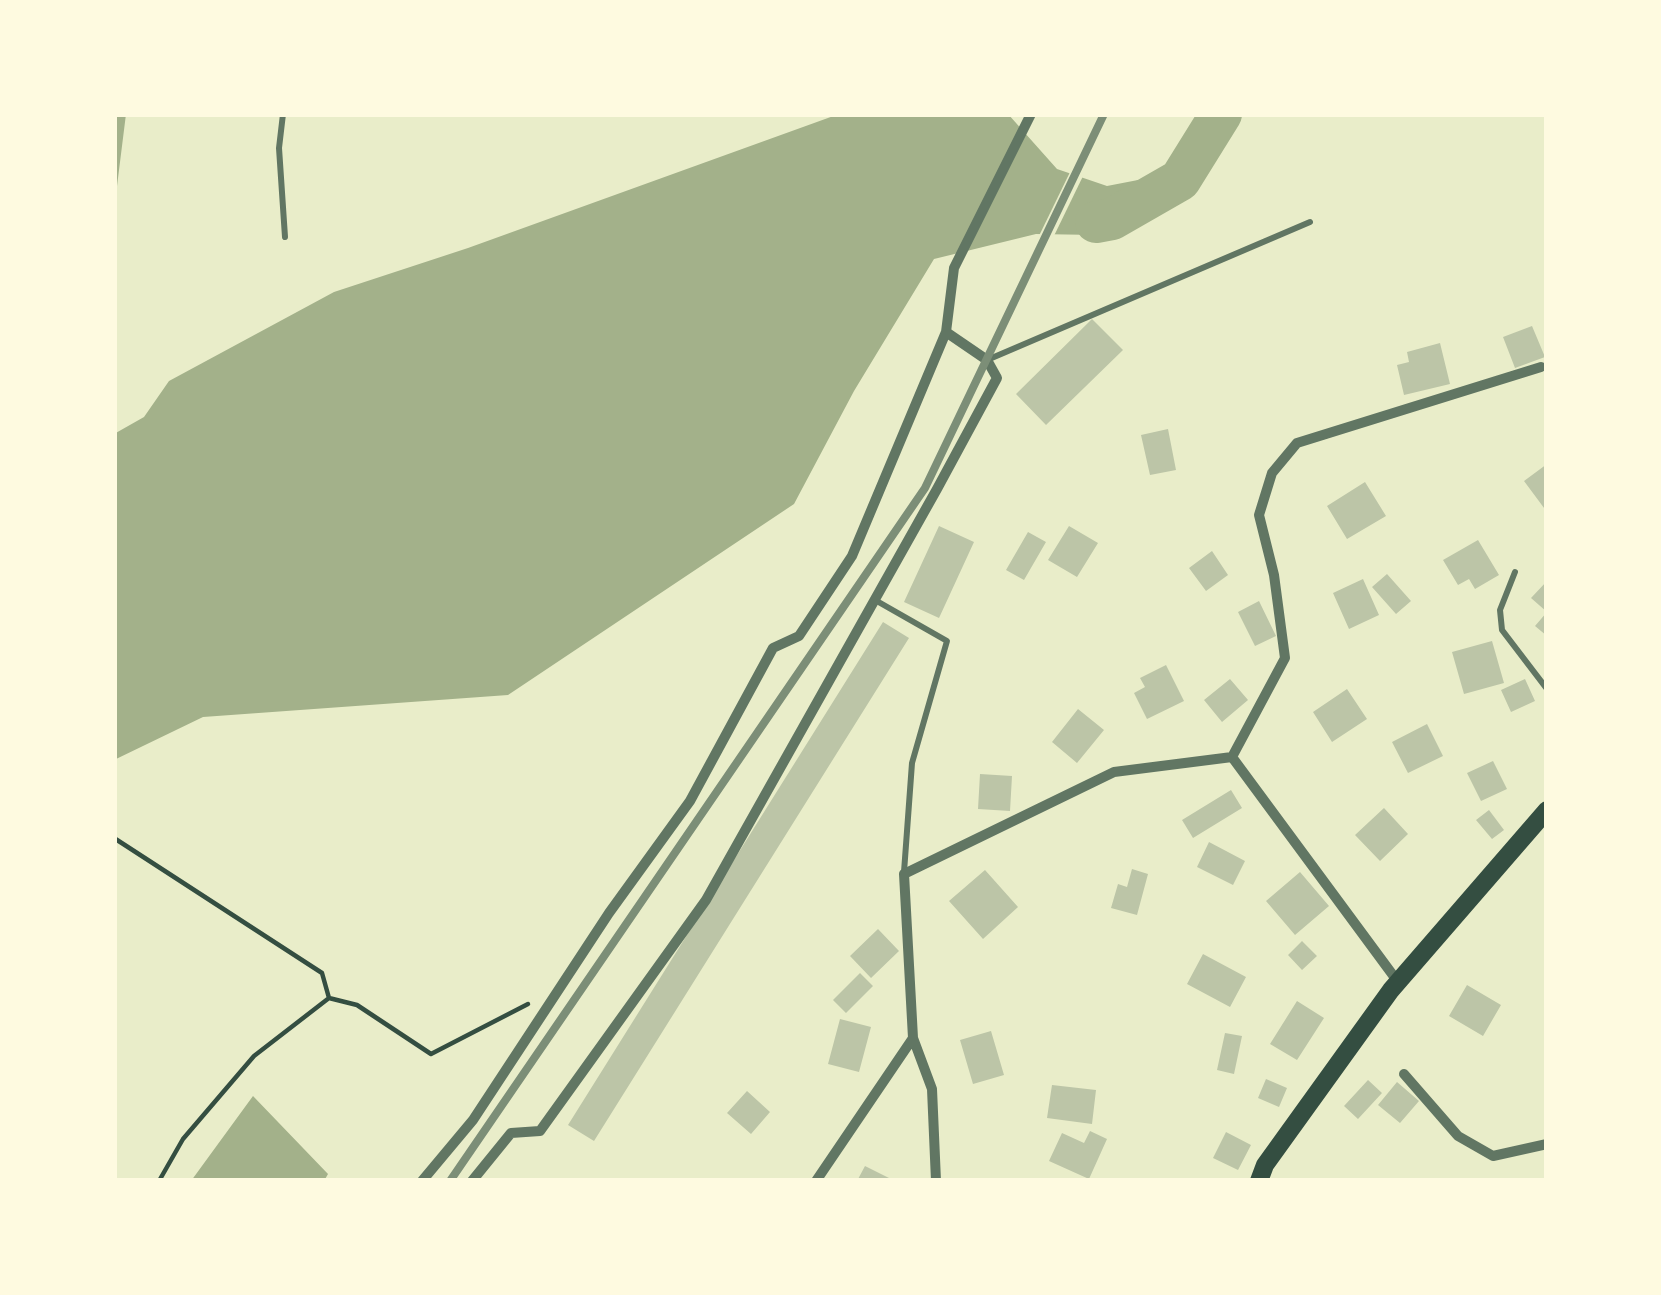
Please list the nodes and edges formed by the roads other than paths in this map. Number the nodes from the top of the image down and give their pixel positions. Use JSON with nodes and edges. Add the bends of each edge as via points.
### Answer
{"nodes":[{"id":1,"x":283,"y":114,"type":"edge"},
{"id":2,"x":1030,"y":115,"type":"edge"},
{"id":3,"x":1310,"y":221,"type":"dead end"},
{"id":4,"x":286,"y":237,"type":"dead end"},
{"id":5,"x":946,"y":332,"type":"junction"},
{"id":6,"x":987,"y":360,"type":"junction"},
{"id":7,"x":1541,"y":367,"type":"dead end"},
{"id":8,"x":1515,"y":572,"type":"dead end"},
{"id":9,"x":875,"y":599,"type":"junction"},
{"id":10,"x":1547,"y":689,"type":"edge"},
{"id":11,"x":1232,"y":757,"type":"junction"},
{"id":12,"x":1547,"y":810,"type":"edge"},
{"id":13,"x":904,"y":874,"type":"junction"},
{"id":14,"x":1398,"y":982,"type":"junction"},
{"id":15,"x":913,"y":1038,"type":"junction"},
{"id":16,"x":1405,"y":1074,"type":"dead end"},
{"id":17,"x":1547,"y":1144,"type":"edge"},
{"id":18,"x":422,"y":1181,"type":"edge"},
{"id":19,"x":472,"y":1181,"type":"edge"},
{"id":20,"x":816,"y":1181,"type":"edge"},
{"id":21,"x":936,"y":1181,"type":"edge"},
{"id":22,"x":1259,"y":1181,"type":"edge"}],
"edges":[{"from":1,"to":4,"type":"lane"},
{"from":2,"to":5,"type":"street","via":[[954,268]]},
{"from":3,"to":6,"type":"lane"},
{"from":5,"to":6,"type":"street"},
{"from":5,"to":18,"type":"street","via":[[852,556],[799,636],[773,648],[690,801],[473,1120]]},
{"from":6,"to":9,"type":"street","via":[[998,378]]},
{"from":7,"to":11,"type":"street","via":[[1297,443],[1272,472],[1259,514],[1285,658]]},
{"from":8,"to":10,"type":"lane","via":[[1500,610],[1502,630]]},
{"from":9,"to":13,"type":"lane","via":[[947,641],[912,763]]},
{"from":9,"to":19,"type":"street","via":[[706,900],[540,1131],[511,1133]]},
{"from":11,"to":13,"type":"street","via":[[1114,772]]},
{"from":11,"to":14,"type":"street"},
{"from":12,"to":14,"type":"highway"},
{"from":13,"to":15,"type":"street"},
{"from":14,"to":22,"type":"highway"},
{"from":15,"to":20,"type":"street"},
{"from":15,"to":21,"type":"street","via":[[932,1089]]},
{"from":16,"to":17,"type":"street","via":[[1458,1136],[1493,1156]]}]}
